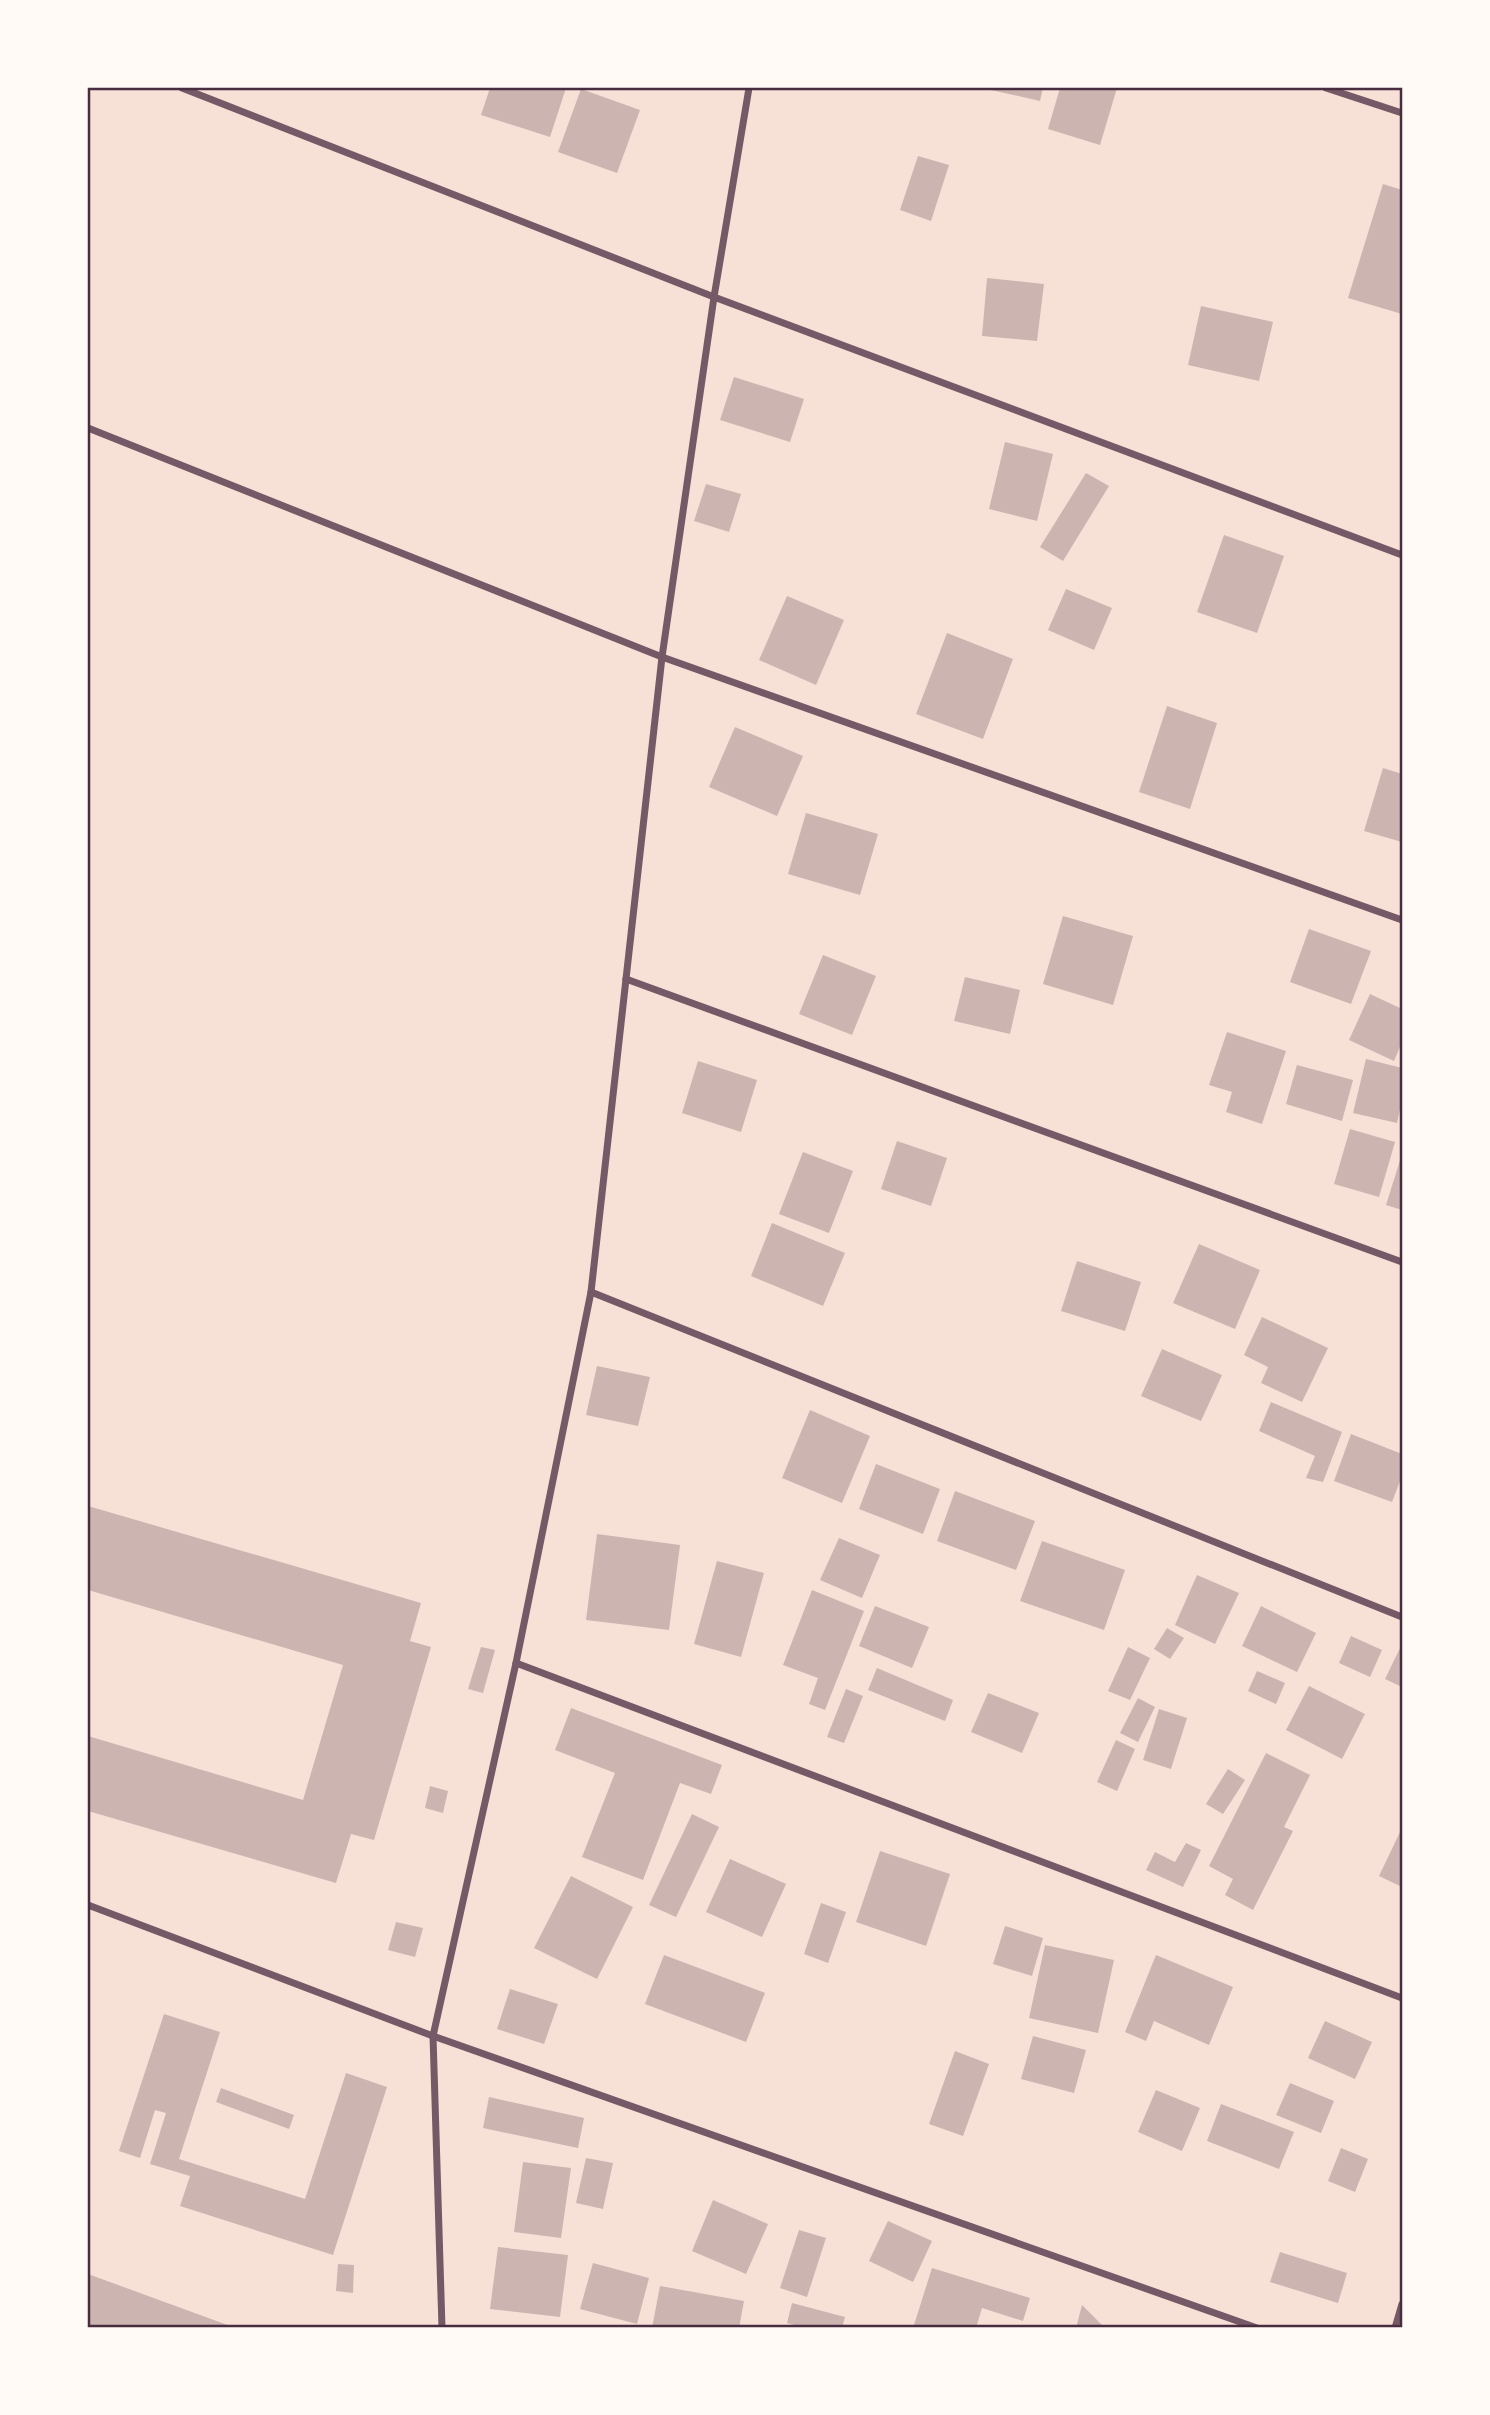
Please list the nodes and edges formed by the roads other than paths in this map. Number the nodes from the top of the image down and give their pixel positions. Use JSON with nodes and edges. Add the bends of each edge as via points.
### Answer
{"nodes":[{"id":1,"x":182,"y":88,"type":"edge"},
{"id":2,"x":749,"y":88,"type":"edge"},
{"id":3,"x":1326,"y":88,"type":"edge"},
{"id":4,"x":1402,"y":113,"type":"edge"},
{"id":5,"x":714,"y":297,"type":"junction"},
{"id":6,"x":88,"y":428,"type":"edge"},
{"id":7,"x":1402,"y":555,"type":"edge"},
{"id":8,"x":662,"y":657,"type":"junction"},
{"id":9,"x":1402,"y":920,"type":"edge"},
{"id":10,"x":626,"y":979,"type":"junction"},
{"id":11,"x":1402,"y":1262,"type":"edge"},
{"id":12,"x":591,"y":1292,"type":"junction"},
{"id":13,"x":1402,"y":1617,"type":"edge"},
{"id":14,"x":516,"y":1663,"type":"junction"},
{"id":15,"x":88,"y":1905,"type":"edge"},
{"id":16,"x":1402,"y":1998,"type":"edge"},
{"id":17,"x":433,"y":2036,"type":"junction"},
{"id":18,"x":1402,"y":2304,"type":"edge"},
{"id":19,"x":442,"y":2328,"type":"edge"},
{"id":20,"x":1257,"y":2328,"type":"edge"},
{"id":21,"x":1395,"y":2328,"type":"edge"}],
"edges":[{"from":1,"to":5,"type":"street"},
{"from":2,"to":5,"type":"street"},
{"from":3,"to":4,"type":"street"},
{"from":5,"to":7,"type":"street"},
{"from":5,"to":8,"type":"street"},
{"from":6,"to":8,"type":"street"},
{"from":8,"to":9,"type":"street"},
{"from":8,"to":10,"type":"street"},
{"from":10,"to":11,"type":"street"},
{"from":10,"to":12,"type":"street"},
{"from":12,"to":13,"type":"street"},
{"from":12,"to":14,"type":"street"},
{"from":14,"to":16,"type":"street"},
{"from":14,"to":17,"type":"street"},
{"from":15,"to":17,"type":"street"},
{"from":17,"to":19,"type":"street"},
{"from":17,"to":20,"type":"street"},
{"from":18,"to":21,"type":"street"}]}
